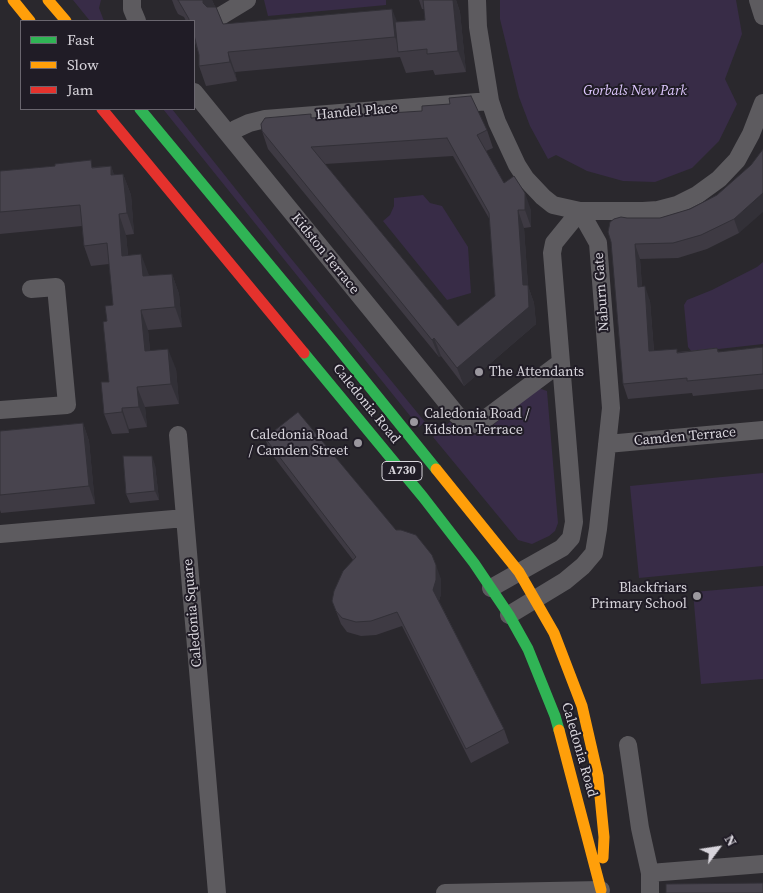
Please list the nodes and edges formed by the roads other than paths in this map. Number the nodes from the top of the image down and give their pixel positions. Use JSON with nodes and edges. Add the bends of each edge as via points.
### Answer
{"nodes":[{"id":1,"x":13,"y":0,"type":"edge"},
{"id":2,"x":48,"y":0,"type":"edge"},
{"id":3,"x":132,"y":0,"type":"edge"},
{"id":4,"x":247,"y":0,"type":"edge"},
{"id":5,"x":477,"y":0,"type":"edge"},
{"id":6,"x":758,"y":0,"type":"edge"},
{"id":7,"x":763,"y":16,"type":"edge"},
{"id":8,"x":219,"y":18,"type":"edge"},
{"id":9,"x":29,"y":20,"type":"edge"},
{"id":10,"x":65,"y":20,"type":"edge"},
{"id":11,"x":136,"y":20,"type":"edge"},
{"id":12,"x":195,"y":93,"type":"edge"},
{"id":13,"x":490,"y":101,"type":"junction"},
{"id":14,"x":763,"y":103,"type":"edge"},
{"id":15,"x":103,"y":110,"type":"edge"},
{"id":16,"x":141,"y":110,"type":"edge"},
{"id":17,"x":229,"y":135,"type":"junction"},
{"id":18,"x":580,"y":211,"type":"junction"},
{"id":19,"x":31,"y":289,"type":"dead end"},
{"id":20,"x":560,"y":363,"type":"junction"},
{"id":21,"x":0,"y":410,"type":"edge"},
{"id":22,"x":763,"y":430,"type":"edge"},
{"id":23,"x":178,"y":435,"type":"dead end"},
{"id":24,"x":607,"y":444,"type":"junction"},
{"id":25,"x":185,"y":518,"type":"junction"},
{"id":26,"x":0,"y":534,"type":"edge"},
{"id":27,"x":519,"y":572,"type":"junction"},
{"id":28,"x":491,"y":588,"type":"junction"},
{"id":29,"x":536,"y":599,"type":"junction"},
{"id":30,"x":509,"y":615,"type":"junction"},
{"id":31,"x":628,"y":745,"type":"dead end"},
{"id":32,"x":763,"y":864,"type":"edge"},
{"id":33,"x":650,"y":873,"type":"junction"},
{"id":34,"x":601,"y":892,"type":"edge"},
{"id":35,"x":217,"y":893,"type":"edge"},
{"id":36,"x":445,"y":893,"type":"edge"},
{"id":37,"x":650,"y":893,"type":"edge"}],
"edges":[{"from":1,"to":9,"type":"main road"},
{"from":2,"to":10,"type":"main road"},
{"from":3,"to":11,"type":"street"},
{"from":4,"to":8,"type":"street"},
{"from":5,"to":13,"type":"street"},
{"from":6,"to":7,"type":"street"},
{"from":12,"to":17,"type":"street","name":"Kidston Terrace"},
{"from":13,"to":17,"type":"street","name":"Handel Place","via":[[265,119]]},
{"from":13,"to":18,"type":"street","via":[[509,149],[526,179],[553,205]]},
{"from":14,"to":18,"type":"street","via":[[737,160],[697,195],[658,210]]},
{"from":15,"to":28,"type":"main road","name":"Caledonia Road","number":"A730","via":[[423,497]]},
{"from":16,"to":27,"type":"main road","name":"Caledonia Road","number":"A730"},
{"from":17,"to":20,"type":"street","name":"Kidston Terrace","via":[[466,422],[481,422]]},
{"from":18,"to":20,"type":"street","via":[[553,248]]},
{"from":18,"to":24,"type":"street","name":"Naburn Gate","via":[[598,243],[611,408]]},
{"from":19,"to":21,"type":"street","via":[[56,287],[67,405]]},
{"from":20,"to":27,"type":"street","via":[[574,522],[571,538],[562,548]]},
{"from":22,"to":24,"type":"street","name":"Camden Terrace"},
{"from":23,"to":25,"type":"street","name":"Caledonia Square"},
{"from":24,"to":29,"type":"street","name":"Naburn Gate","via":[[594,553],[577,571]]},
{"from":25,"to":26,"type":"street"},
{"from":25,"to":35,"type":"street","name":"Caledonia Square"},
{"from":27,"to":28,"type":"street"},
{"from":27,"to":29,"type":"main road","name":"Caledonia Road","number":"A730"},
{"from":28,"to":30,"type":"main road","name":"Caledonia Road","number":"A730"},
{"from":29,"to":30,"type":"street","name":"Naburn Gate"},
{"from":29,"to":34,"type":"main road","name":"Caledonia Road","number":"A730","via":[[554,633],[582,706],[598,776],[604,837]]},
{"from":30,"to":34,"type":"main road","name":"Caledonia Road","number":"A730","via":[[528,649],[555,716]]},
{"from":31,"to":33,"type":"street"},
{"from":32,"to":33,"type":"street"},
{"from":33,"to":37,"type":"street"},
{"from":34,"to":36,"type":"street"}]}
